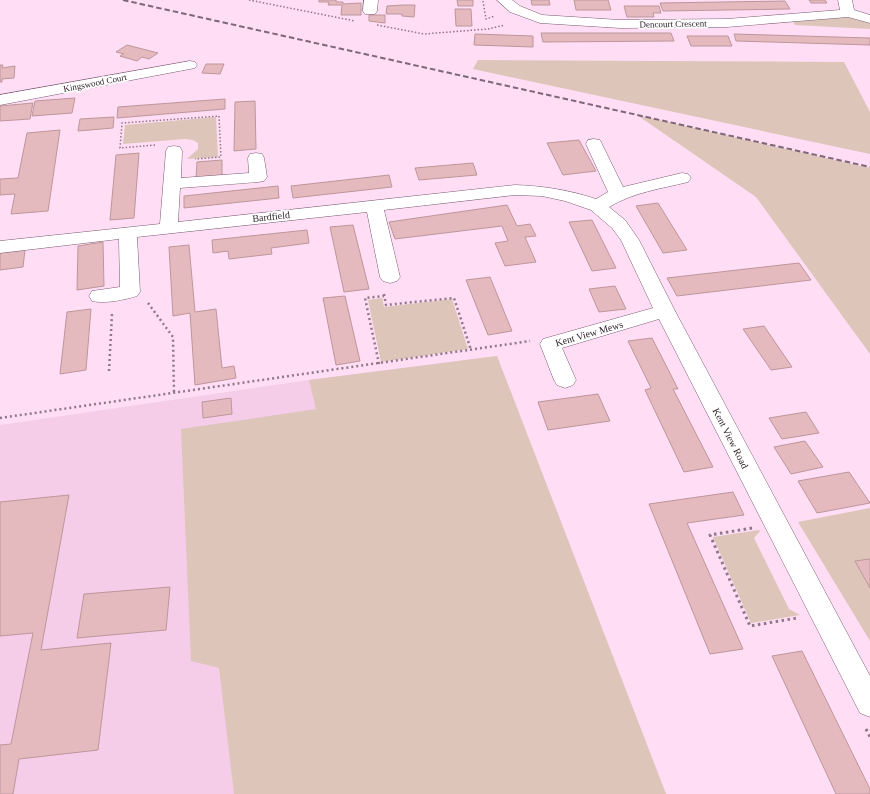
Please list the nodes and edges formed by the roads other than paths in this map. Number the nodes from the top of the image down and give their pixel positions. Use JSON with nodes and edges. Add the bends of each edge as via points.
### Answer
{"nodes":[{"id":1,"x":504,"y":0,"type":"edge"},
{"id":2,"x":846,"y":6,"type":"edge"},
{"id":3,"x":870,"y":19,"type":"edge"},
{"id":4,"x":190,"y":65,"type":"dead end"},
{"id":5,"x":0,"y":100,"type":"edge"},
{"id":6,"x":594,"y":144,"type":"dead end"},
{"id":7,"x":174,"y":152,"type":"dead end"},
{"id":8,"x":256,"y":158,"type":"dead end"},
{"id":9,"x":682,"y":178,"type":"dead end"},
{"id":10,"x":171,"y":184,"type":"junction"},
{"id":11,"x":618,"y":194,"type":"junction"},
{"id":12,"x":569,"y":196,"type":"joint"},
{"id":13,"x":374,"y":205,"type":"junction"},
{"id":14,"x":597,"y":206,"type":"junction"},
{"id":15,"x":169,"y":227,"type":"junction"},
{"id":16,"x":128,"y":233,"type":"junction"},
{"id":17,"x":0,"y":247,"type":"edge"},
{"id":18,"x":387,"y":283,"type":"road end"},
{"id":19,"x":99,"y":296,"type":"dead end"},
{"id":20,"x":665,"y":311,"type":"junction"},
{"id":21,"x":565,"y":380,"type":"dead end"},
{"id":22,"x":867,"y":714,"type":"edge"}],
"edges":[{"from":1,"to":2,"type":"street","name":"Dencourt Crescent","via":[[515,9],[540,19],[620,24],[727,23]]},
{"from":2,"to":3,"type":"street"},
{"from":4,"to":5,"type":"street","name":"Kingswood Court"},
{"from":6,"to":11,"type":"street"},
{"from":7,"to":10,"type":"street"},
{"from":8,"to":10,"type":"street","via":[[258,177]]},
{"from":9,"to":11,"type":"street"},
{"from":10,"to":15,"type":"street"},
{"from":11,"to":14,"type":"street"},
{"from":12,"to":13,"type":"street","name":"Bardfield","via":[[515,190]]},
{"from":12,"to":14,"type":"street","name":"Kent View Road"},
{"from":13,"to":15,"type":"street","name":"Bardfield"},
{"from":13,"to":18,"type":"street"},
{"from":14,"to":20,"type":"street","name":"Kent View Road","via":[[619,224],[630,240]]},
{"from":15,"to":16,"type":"street","name":"Bardfield"},
{"from":16,"to":17,"type":"street","name":"Bardfield"},
{"from":16,"to":19,"type":"street","via":[[130,292]]},
{"from":20,"to":21,"type":"street","name":"Kent View Mews","via":[[550,344]]},
{"from":20,"to":22,"type":"street","name":"Kent View Road"}]}
